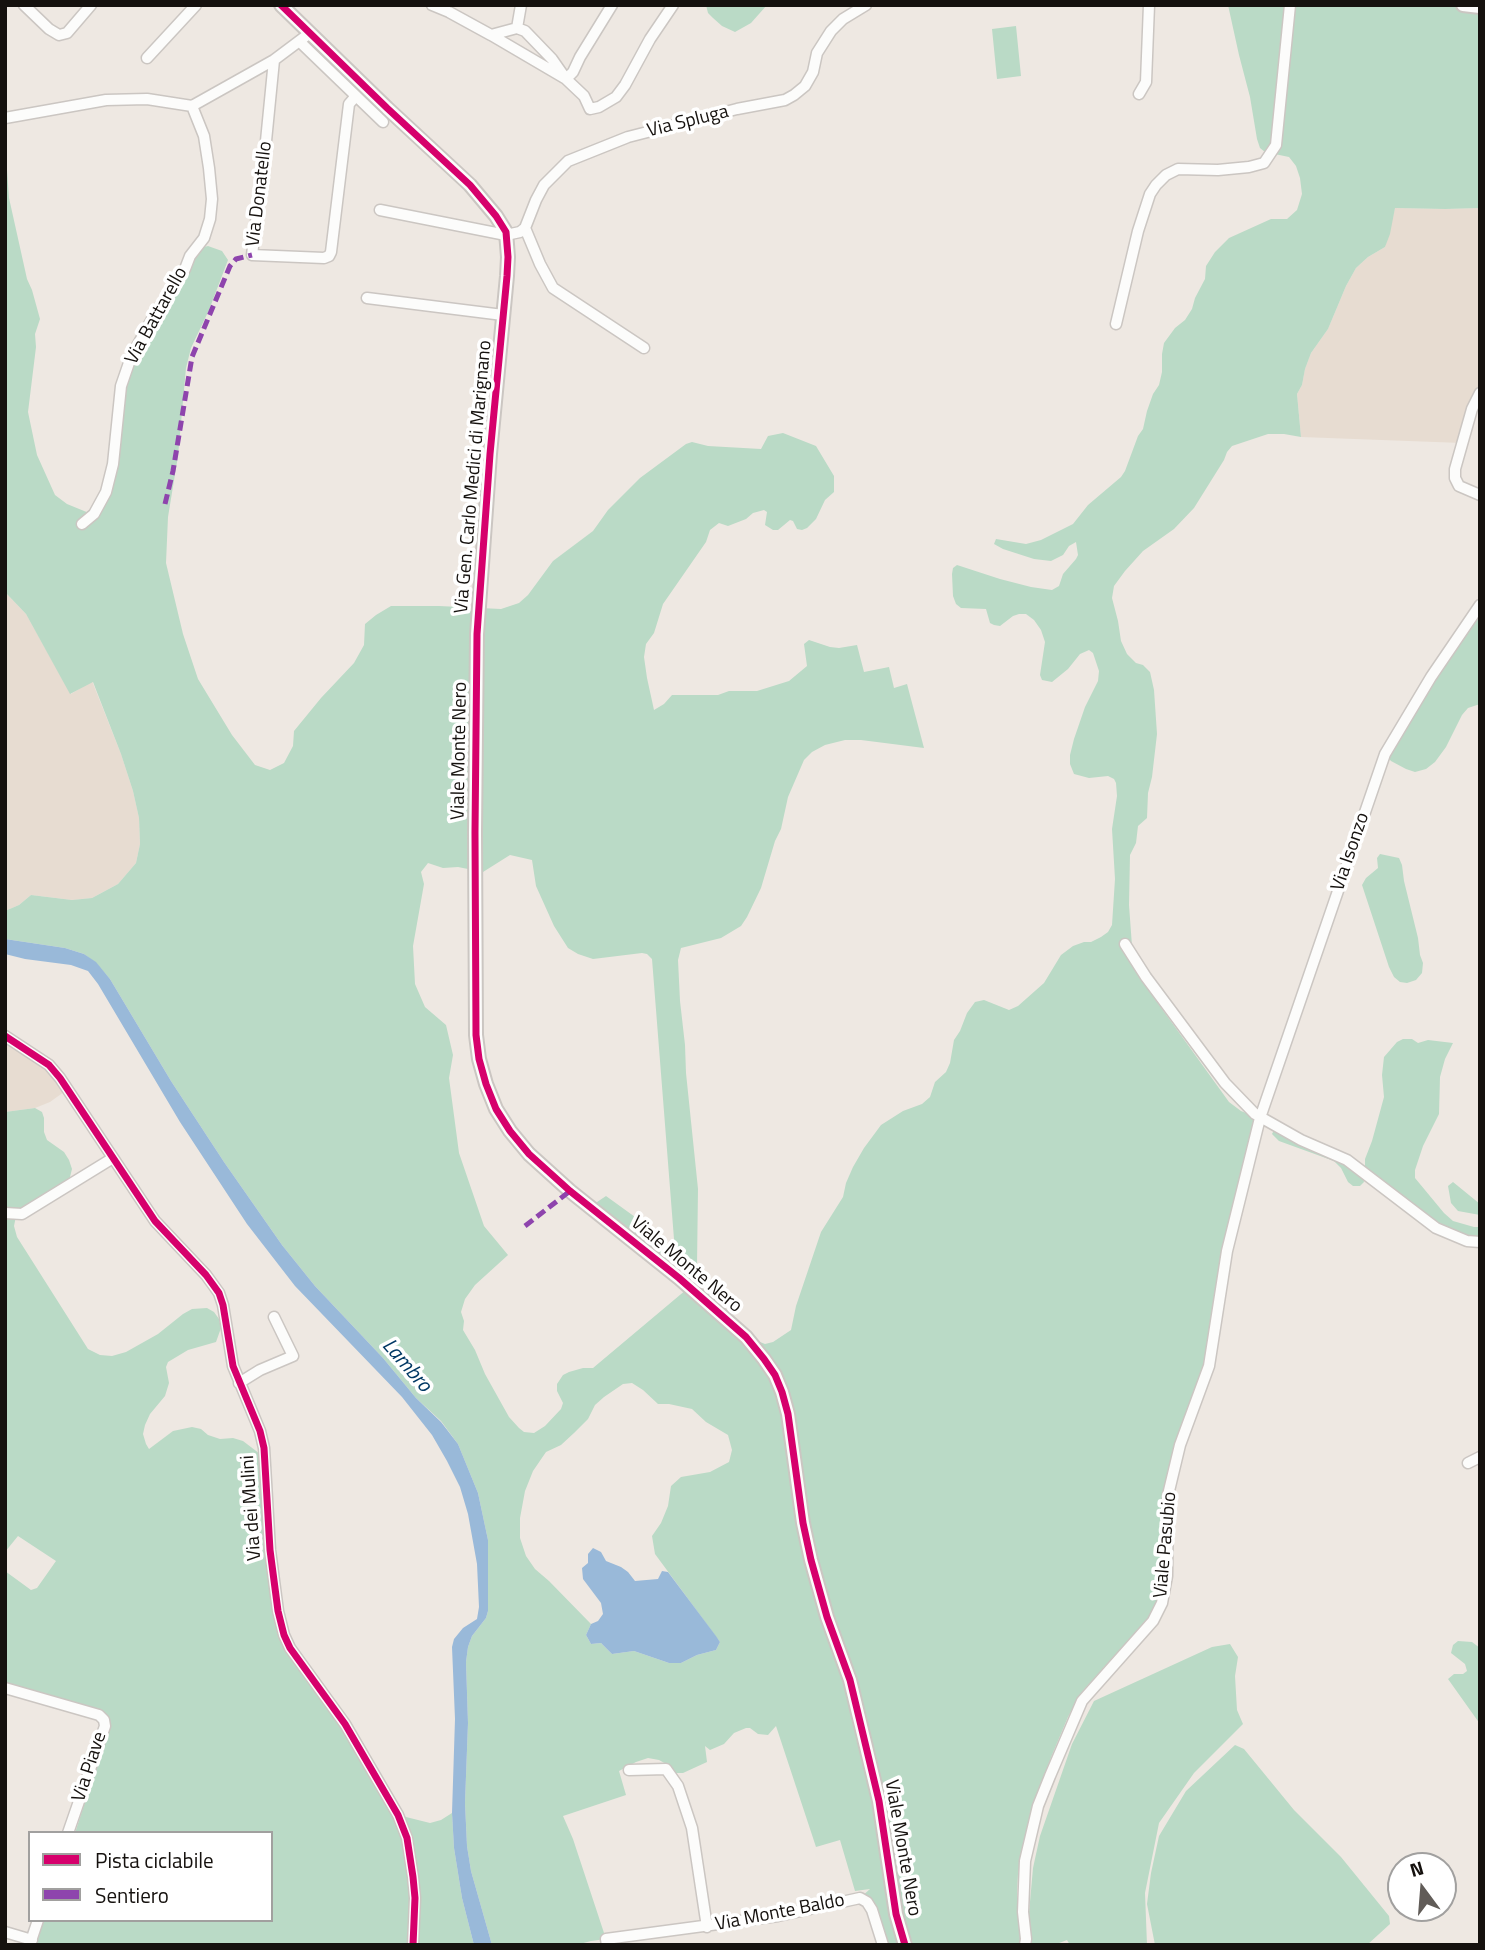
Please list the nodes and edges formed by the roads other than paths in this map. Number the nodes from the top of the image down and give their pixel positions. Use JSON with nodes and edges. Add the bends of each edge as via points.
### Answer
{"nodes":[{"id":1,"x":24,"y":5,"type":"edge"},
{"id":2,"x":91,"y":5,"type":"edge"},
{"id":3,"x":196,"y":5,"type":"edge"},
{"id":4,"x":281,"y":5,"type":"edge"},
{"id":5,"x":432,"y":5,"type":"edge"},
{"id":6,"x":521,"y":5,"type":"edge"},
{"id":7,"x":612,"y":5,"type":"edge"},
{"id":8,"x":673,"y":5,"type":"edge"},
{"id":9,"x":866,"y":5,"type":"edge"},
{"id":10,"x":1149,"y":5,"type":"edge"},
{"id":11,"x":1290,"y":5,"type":"edge"},
{"id":12,"x":1463,"y":5,"type":"edge"},
{"id":13,"x":1480,"y":7,"type":"edge"},
{"id":14,"x":517,"y":28,"type":"junction"},
{"id":15,"x":491,"y":35,"type":"junction"},
{"id":16,"x":305,"y":38,"type":"junction"},
{"id":17,"x":148,"y":58,"type":"dead end"},
{"id":18,"x":274,"y":60,"type":"junction"},
{"id":19,"x":566,"y":79,"type":"junction"},
{"id":20,"x":1139,"y":94,"type":"dead end"},
{"id":21,"x":363,"y":97,"type":"junction"},
{"id":22,"x":192,"y":106,"type":"junction"},
{"id":23,"x":5,"y":118,"type":"edge"},
{"id":24,"x":383,"y":122,"type":"dead end"},
{"id":25,"x":380,"y":210,"type":"dead end"},
{"id":26,"x":526,"y":228,"type":"junction"},
{"id":27,"x":506,"y":235,"type":"junction"},
{"id":28,"x":367,"y":298,"type":"dead end"},
{"id":29,"x":503,"y":319,"type":"junction"},
{"id":30,"x":1116,"y":324,"type":"dead end"},
{"id":31,"x":644,"y":348,"type":"dead end"},
{"id":32,"x":1480,"y":393,"type":"edge"},
{"id":33,"x":1480,"y":495,"type":"edge"},
{"id":34,"x":82,"y":524,"type":"dead end"},
{"id":35,"x":1480,"y":605,"type":"edge"},
{"id":36,"x":477,"y":634,"type":"joint"},
{"id":37,"x":1125,"y":944,"type":"dead end"},
{"id":38,"x":5,"y":1036,"type":"edge"},
{"id":39,"x":1260,"y":1118,"type":"junction"},
{"id":40,"x":113,"y":1158,"type":"junction"},
{"id":41,"x":5,"y":1213,"type":"edge"},
{"id":42,"x":1480,"y":1242,"type":"edge"},
{"id":43,"x":274,"y":1317,"type":"dead end"},
{"id":44,"x":239,"y":1383,"type":"junction"},
{"id":45,"x":1480,"y":1457,"type":"edge"},
{"id":46,"x":1468,"y":1463,"type":"dead end"},
{"id":47,"x":5,"y":1688,"type":"edge"},
{"id":48,"x":629,"y":1770,"type":"dead end"},
{"id":49,"x":69,"y":1831,"type":"edge"},
{"id":50,"x":37,"y":1922,"type":"edge"},
{"id":51,"x":706,"y":1927,"type":"junction"},
{"id":52,"x":5,"y":1932,"type":"edge"},
{"id":53,"x":31,"y":1942,"type":"edge"},
{"id":54,"x":606,"y":1942,"type":"edge"},
{"id":55,"x":413,"y":1945,"type":"edge"},
{"id":56,"x":883,"y":1945,"type":"edge"},
{"id":57,"x":905,"y":1945,"type":"edge"},
{"id":58,"x":1025,"y":1945,"type":"edge"}],
"edges":[{"from":1,"to":2,"type":"street","via":[[59,35],[67,33]]},
{"from":3,"to":17,"type":"street"},
{"from":4,"to":16,"type":"street"},
{"from":5,"to":15,"type":"street"},
{"from":6,"to":14,"type":"street"},
{"from":7,"to":19,"type":"street"},
{"from":8,"to":19,"type":"street","via":[[616,97],[590,109]]},
{"from":9,"to":26,"type":"street","name":"Via Spluga","via":[[831,31],[805,86],[794,95],[628,137],[568,161],[544,185]]},
{"from":10,"to":20,"type":"street","via":[[1146,82]]},
{"from":11,"to":30,"type":"street","via":[[1276,145],[1269,158],[1249,167],[1178,169],[1166,175],[1150,194],[1119,293]]},
{"from":12,"to":13,"type":"street"},
{"from":14,"to":15,"type":"street"},
{"from":14,"to":19,"type":"street","via":[[552,59]]},
{"from":15,"to":19,"type":"street"},
{"from":16,"to":18,"type":"street"},
{"from":16,"to":21,"type":"street"},
{"from":18,"to":21,"type":"street","name":"Via Donatello","via":[[252,255],[329,256],[349,104]]},
{"from":18,"to":22,"type":"street"},
{"from":21,"to":24,"type":"street"},
{"from":21,"to":27,"type":"street","via":[[470,185]]},
{"from":22,"to":23,"type":"street","via":[[148,99],[106,100]]},
{"from":22,"to":34,"type":"street","name":"Via Battarello","via":[[204,136],[210,219],[204,239],[131,357],[121,386],[106,492],[94,514]]},
{"from":25,"to":27,"type":"street"},
{"from":26,"to":27,"type":"street"},
{"from":26,"to":31,"type":"street","via":[[553,288]]},
{"from":27,"to":29,"type":"street","name":"Via Gen. Carlo Medici di Marignano"},
{"from":28,"to":29,"type":"street"},
{"from":29,"to":36,"type":"street","name":"Via Gen. Carlo Medici di Marignano"},
{"from":32,"to":33,"type":"street","via":[[1455,469],[1459,486]]},
{"from":35,"to":39,"type":"street","name":"Via Isonzo","via":[[1385,754]]},
{"from":36,"to":57,"type":"street","name":"Viale Monte Nero","via":[[476,1035],[486,1084],[496,1109],[529,1154],[746,1336],[775,1375],[785,1402],[811,1560],[850,1680],[879,1801]]},
{"from":37,"to":39,"type":"street","via":[[1225,1083]]},
{"from":38,"to":40,"type":"street","name":"Via dei Mulini","via":[[48,1065]]},
{"from":39,"to":42,"type":"street","via":[[1347,1160],[1436,1228]]},
{"from":39,"to":58,"type":"street","name":"Viale Pasubio","via":[[1227,1251],[1209,1366],[1180,1445],[1168,1495],[1162,1603],[1153,1621],[1082,1701],[1050,1776],[1025,1861]]},
{"from":40,"to":41,"type":"street","via":[[22,1214]]},
{"from":40,"to":44,"type":"street","name":"Via dei Mulini","via":[[155,1221],[219,1293]]},
{"from":43,"to":44,"type":"street","via":[[293,1356]]},
{"from":44,"to":55,"type":"street","name":"Via dei Mulini","via":[[264,1448],[271,1550],[284,1635],[345,1724],[398,1815],[413,1877]]},
{"from":45,"to":46,"type":"street"},
{"from":47,"to":49,"type":"street","name":"Via Piave","via":[[104,1720]]},
{"from":48,"to":51,"type":"street","via":[[666,1769],[678,1786],[692,1828]]},
{"from":50,"to":53,"type":"street"},
{"from":51,"to":54,"type":"street","name":"Via Monte Baldo"},
{"from":51,"to":56,"type":"street","name":"Via Monte Baldo","via":[[860,1898],[872,1910]]},
{"from":52,"to":53,"type":"street"}]}
